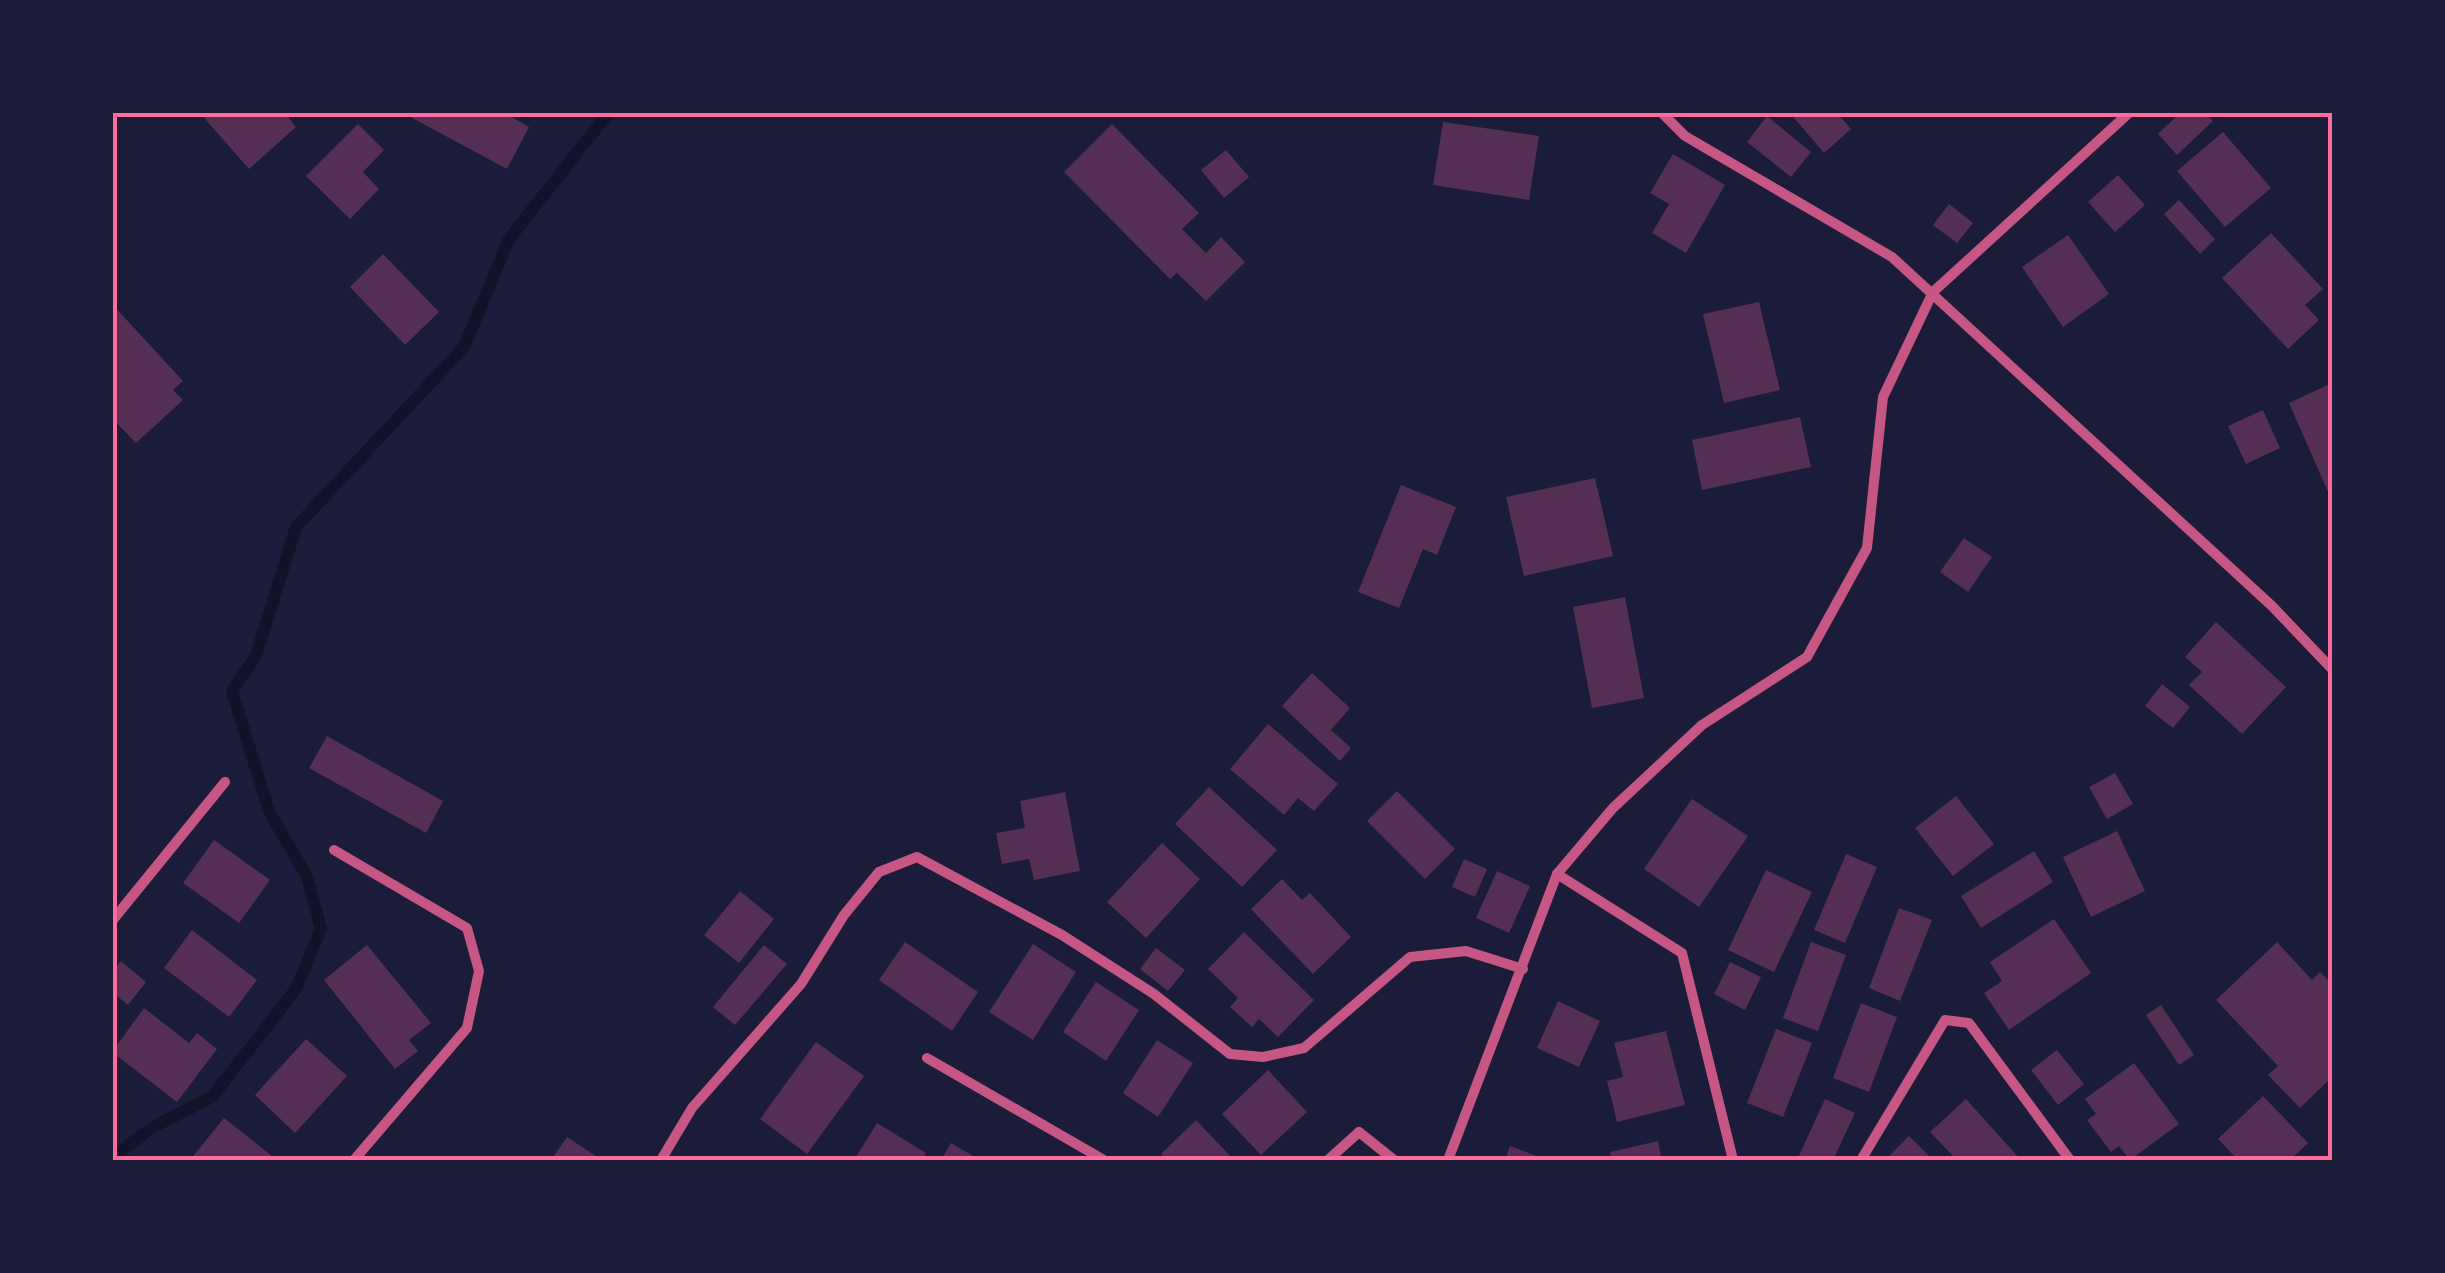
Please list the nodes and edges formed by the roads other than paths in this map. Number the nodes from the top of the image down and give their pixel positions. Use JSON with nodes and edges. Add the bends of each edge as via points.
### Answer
{"nodes":[{"id":1,"x":1661,"y":112,"type":"edge"},
{"id":2,"x":2130,"y":112,"type":"edge"},
{"id":3,"x":1933,"y":292,"type":"junction"},
{"id":4,"x":2332,"y":668,"type":"edge"},
{"id":5,"x":225,"y":782,"type":"dead end"},
{"id":6,"x":334,"y":850,"type":"dead end"},
{"id":7,"x":1557,"y":874,"type":"junction"},
{"id":8,"x":112,"y":921,"type":"edge"},
{"id":9,"x":1523,"y":968,"type":"junction"},
{"id":10,"x":927,"y":1058,"type":"dead end"},
{"id":11,"x":354,"y":1160,"type":"edge"},
{"id":12,"x":662,"y":1160,"type":"edge"},
{"id":13,"x":1104,"y":1160,"type":"edge"},
{"id":14,"x":1328,"y":1160,"type":"edge"},
{"id":15,"x":1394,"y":1160,"type":"edge"},
{"id":16,"x":1448,"y":1160,"type":"edge"},
{"id":17,"x":1734,"y":1160,"type":"edge"},
{"id":18,"x":1861,"y":1160,"type":"edge"},
{"id":19,"x":2070,"y":1160,"type":"edge"}],
"edges":[{"from":1,"to":3,"type":"street","via":[[1686,136],[1892,257]]},
{"from":2,"to":3,"type":"street"},
{"from":3,"to":4,"type":"street"},
{"from":3,"to":7,"type":"street","via":[[1882,397],[1867,548],[1808,656],[1702,725],[1613,808]]},
{"from":5,"to":8,"type":"street"},
{"from":6,"to":11,"type":"street","via":[[467,928],[479,971],[468,1028]]},
{"from":7,"to":9,"type":"street"},
{"from":7,"to":17,"type":"street","via":[[1682,953]]},
{"from":9,"to":12,"type":"street","via":[[1466,951],[1410,958],[1304,1048],[1262,1057],[1230,1054],[1154,994],[1062,935],[917,857],[878,872],[801,984],[692,1108]]},
{"from":9,"to":16,"type":"street"},
{"from":10,"to":13,"type":"street"},
{"from":14,"to":15,"type":"street","via":[[1359,1132]]},
{"from":18,"to":19,"type":"street","via":[[1945,1020],[1969,1023]]}]}
